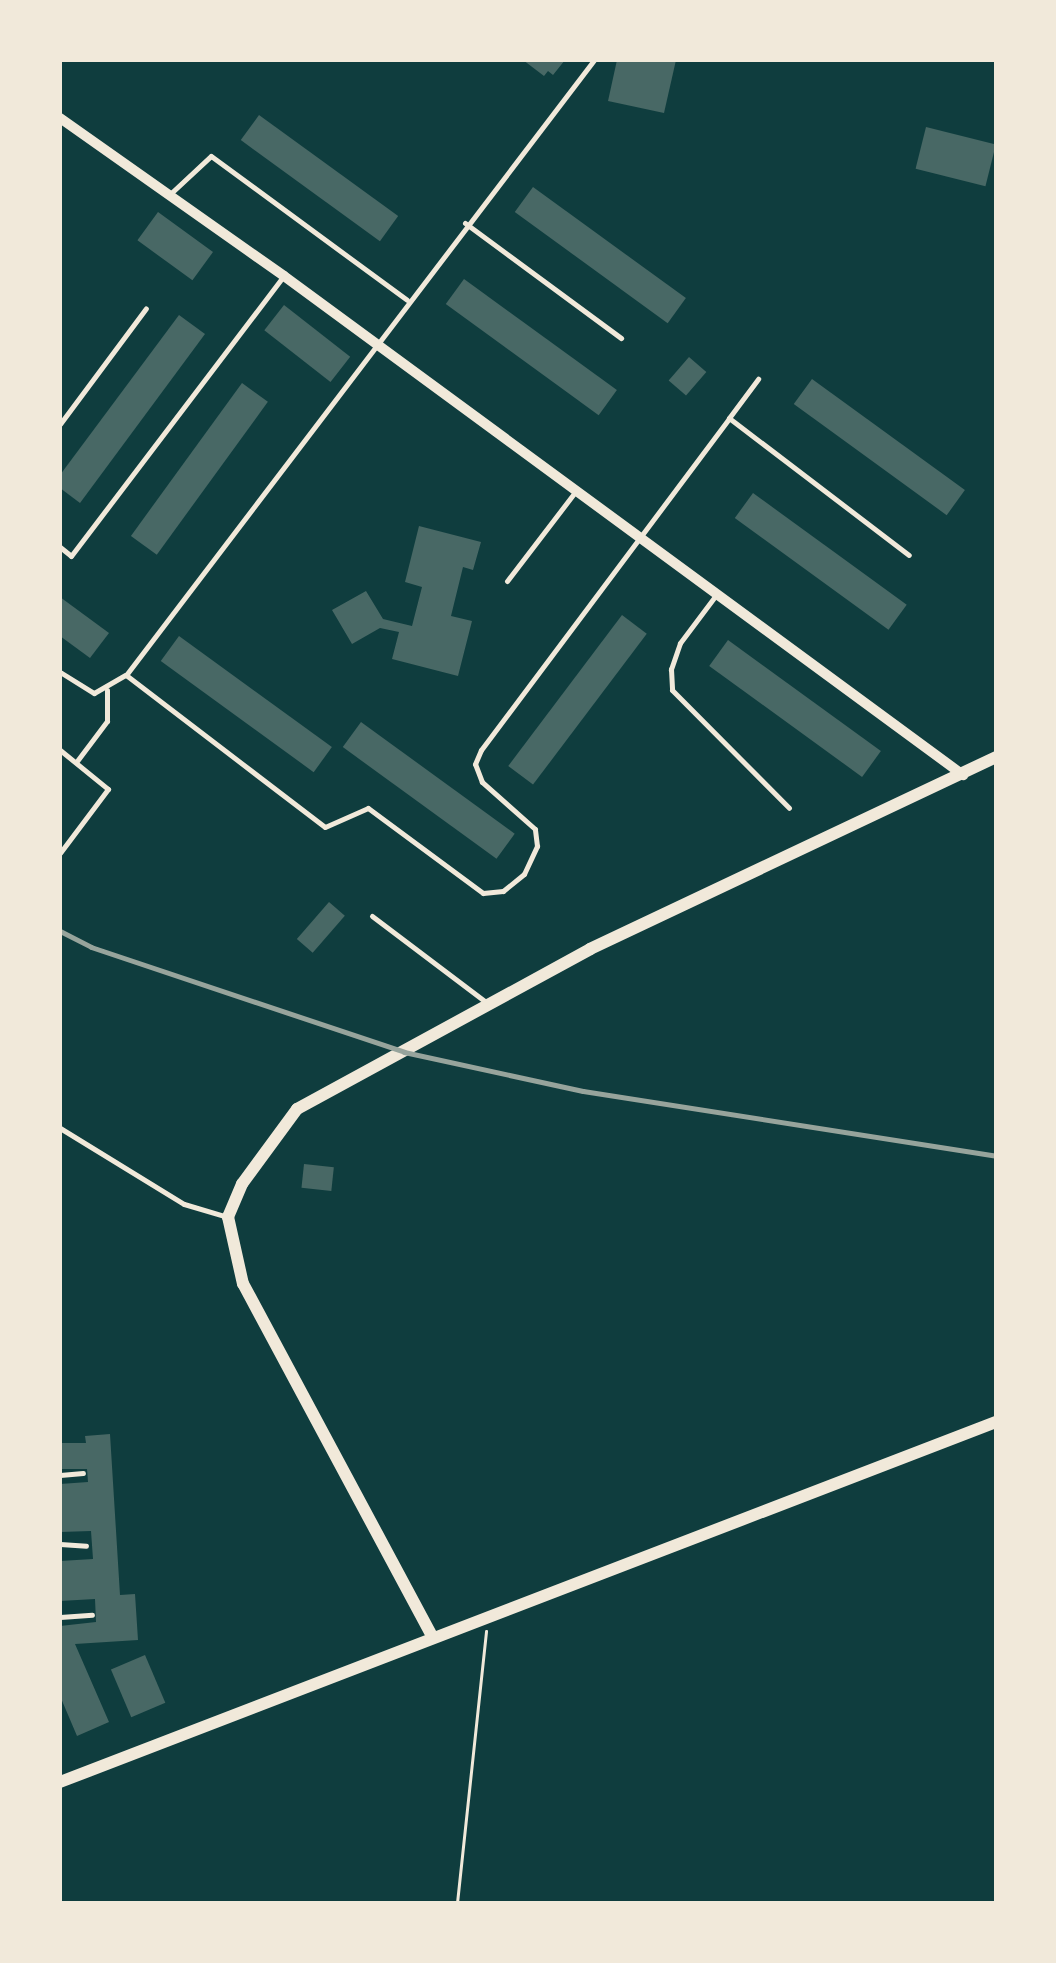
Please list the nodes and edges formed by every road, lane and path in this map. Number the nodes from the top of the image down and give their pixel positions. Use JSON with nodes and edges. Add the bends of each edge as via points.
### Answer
{"nodes":[{"id":1,"x":594,"y":60,"type":"edge"},
{"id":2,"x":60,"y":118,"type":"edge"},
{"id":3,"x":169,"y":195,"type":"junction"},
{"id":4,"x":465,"y":223,"type":"junction"},
{"id":5,"x":284,"y":276,"type":"junction"},
{"id":6,"x":407,"y":300,"type":"junction"},
{"id":7,"x":146,"y":308,"type":"dead end"},
{"id":8,"x":621,"y":338,"type":"dead end"},
{"id":9,"x":378,"y":346,"type":"junction"},
{"id":10,"x":758,"y":379,"type":"dead end"},
{"id":11,"x":729,"y":418,"type":"junction"},
{"id":12,"x":60,"y":424,"type":"edge"},
{"id":13,"x":575,"y":492,"type":"junction"},
{"id":14,"x":639,"y":539,"type":"junction"},
{"id":15,"x":60,"y":547,"type":"edge"},
{"id":16,"x":909,"y":555,"type":"dead end"},
{"id":17,"x":508,"y":582,"type":"dead end"},
{"id":18,"x":716,"y":595,"type":"junction"},
{"id":19,"x":60,"y":672,"type":"edge"},
{"id":20,"x":126,"y":675,"type":"junction"},
{"id":21,"x":107,"y":690,"type":"junction"},
{"id":22,"x":60,"y":750,"type":"edge"},
{"id":23,"x":996,"y":757,"type":"edge"},
{"id":24,"x":76,"y":761,"type":"junction"},
{"id":25,"x":963,"y":775,"type":"junction"},
{"id":26,"x":789,"y":808,"type":"dead end"},
{"id":27,"x":60,"y":853,"type":"edge"},
{"id":28,"x":372,"y":916,"type":"dead end"},
{"id":29,"x":489,"y":1004,"type":"junction"},
{"id":30,"x":60,"y":1128,"type":"edge"},
{"id":31,"x":228,"y":1216,"type":"junction"},
{"id":32,"x":996,"y":1422,"type":"edge"},
{"id":33,"x":83,"y":1473,"type":"dead end"},
{"id":34,"x":60,"y":1475,"type":"edge"},
{"id":35,"x":60,"y":1544,"type":"edge"},
{"id":36,"x":86,"y":1546,"type":"dead end"},
{"id":37,"x":92,"y":1615,"type":"dead end"},
{"id":38,"x":488,"y":1616,"type":"junction"},
{"id":39,"x":60,"y":1618,"type":"edge"},
{"id":40,"x":432,"y":1636,"type":"junction"},
{"id":41,"x":60,"y":1782,"type":"edge"},
{"id":42,"x":457,"y":1903,"type":"edge"}],
"edges":[{"from":1,"to":4,"type":"lane"},
{"from":2,"to":3,"type":"street"},
{"from":3,"to":5,"type":"street"},
{"from":3,"to":6,"type":"lane","via":[[211,156]]},
{"from":4,"to":6,"type":"lane"},
{"from":4,"to":8,"type":"lane"},
{"from":5,"to":9,"type":"street"},
{"from":5,"to":15,"type":"lane","via":[[72,556]]},
{"from":6,"to":9,"type":"lane"},
{"from":7,"to":12,"type":"lane"},
{"from":9,"to":13,"type":"street"},
{"from":9,"to":20,"type":"lane"},
{"from":10,"to":11,"type":"lane"},
{"from":11,"to":14,"type":"lane"},
{"from":11,"to":16,"type":"lane"},
{"from":13,"to":14,"type":"street"},
{"from":13,"to":17,"type":"lane"},
{"from":14,"to":18,"type":"street"},
{"from":14,"to":20,"type":"lane","via":[[475,764],[482,782],[536,829],[537,846],[524,874],[503,891],[482,892],[368,808],[325,827]]},
{"from":18,"to":25,"type":"street"},
{"from":18,"to":26,"type":"lane","via":[[680,643],[672,690]]},
{"from":19,"to":21,"type":"lane","via":[[94,693]]},
{"from":20,"to":21,"type":"lane"},
{"from":21,"to":24,"type":"lane","via":[[107,721]]},
{"from":22,"to":24,"type":"lane"},
{"from":23,"to":25,"type":"street"},
{"from":24,"to":27,"type":"lane","via":[[108,789]]},
{"from":25,"to":29,"type":"street","via":[[590,949]]},
{"from":28,"to":29,"type":"lane"},
{"from":29,"to":31,"type":"street","via":[[297,1109],[242,1184]]},
{"from":30,"to":31,"type":"lane","via":[[184,1204]]},
{"from":31,"to":40,"type":"street","via":[[244,1284]]},
{"from":32,"to":38,"type":"street"},
{"from":33,"to":34,"type":"lane"},
{"from":35,"to":36,"type":"lane"},
{"from":37,"to":39,"type":"lane"},
{"from":38,"to":40,"type":"street"},
{"from":38,"to":42,"type":"path"},
{"from":40,"to":41,"type":"street"}]}
